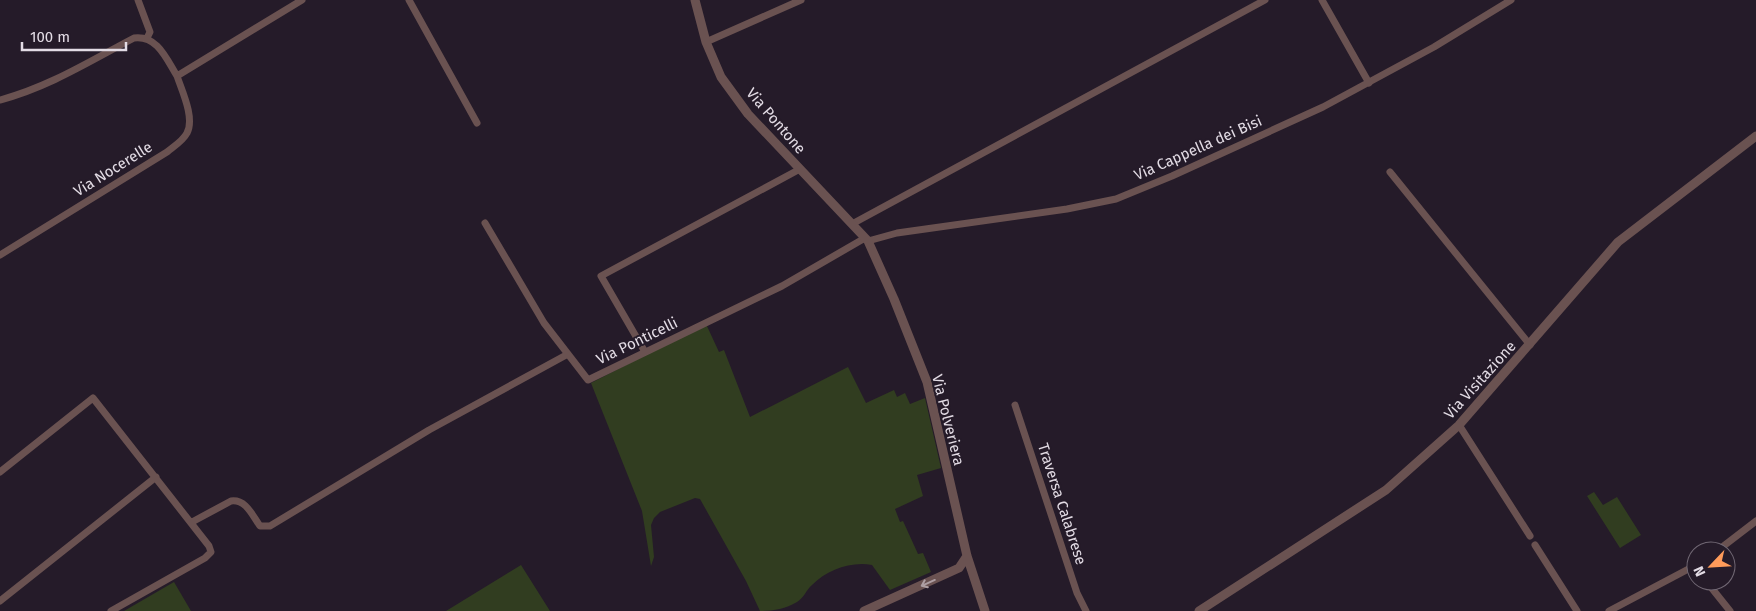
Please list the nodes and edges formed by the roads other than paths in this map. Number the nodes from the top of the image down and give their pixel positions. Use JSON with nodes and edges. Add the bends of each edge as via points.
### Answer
{"nodes":[{"id":1,"x":138,"y":0,"type":"edge"},
{"id":2,"x":302,"y":0,"type":"edge"},
{"id":3,"x":410,"y":0,"type":"edge"},
{"id":4,"x":695,"y":0,"type":"edge"},
{"id":5,"x":802,"y":0,"type":"edge"},
{"id":6,"x":1264,"y":0,"type":"edge"},
{"id":7,"x":1322,"y":0,"type":"edge"},
{"id":8,"x":1510,"y":0,"type":"edge"},
{"id":9,"x":147,"y":38,"type":"junction"},
{"id":10,"x":706,"y":42,"type":"junction"},
{"id":11,"x":177,"y":76,"type":"junction"},
{"id":12,"x":1368,"y":84,"type":"junction"},
{"id":13,"x":0,"y":100,"type":"edge"},
{"id":14,"x":477,"y":123,"type":"dead end"},
{"id":15,"x":1756,"y":136,"type":"edge"},
{"id":16,"x":800,"y":169,"type":"junction"},
{"id":17,"x":1390,"y":172,"type":"dead end"},
{"id":18,"x":485,"y":223,"type":"dead end"},
{"id":19,"x":852,"y":224,"type":"junction"},
{"id":20,"x":866,"y":240,"type":"junction"},
{"id":21,"x":0,"y":255,"type":"edge"},
{"id":22,"x":1530,"y":344,"type":"junction"},
{"id":23,"x":645,"y":352,"type":"junction"},
{"id":24,"x":568,"y":354,"type":"junction"},
{"id":25,"x":1015,"y":405,"type":"dead end"},
{"id":26,"x":1459,"y":425,"type":"junction"},
{"id":27,"x":0,"y":472,"type":"edge"},
{"id":28,"x":156,"y":477,"type":"junction"},
{"id":29,"x":1756,"y":521,"type":"edge"},
{"id":30,"x":192,"y":522,"type":"junction"},
{"id":31,"x":1530,"y":536,"type":"dead end"},
{"id":32,"x":1730,"y":541,"type":"edge"},
{"id":33,"x":1535,"y":545,"type":"dead end"},
{"id":34,"x":967,"y":556,"type":"junction"},
{"id":35,"x":959,"y":568,"type":"junction"},
{"id":36,"x":1686,"y":571,"type":"edge"},
{"id":37,"x":972,"y":572,"type":"junction"},
{"id":38,"x":1714,"y":591,"type":"edge"},
{"id":39,"x":0,"y":601,"type":"edge"},
{"id":40,"x":111,"y":611,"type":"edge"},
{"id":41,"x":864,"y":611,"type":"edge"},
{"id":42,"x":985,"y":611,"type":"edge"},
{"id":43,"x":1086,"y":611,"type":"edge"},
{"id":44,"x":1199,"y":611,"type":"edge"},
{"id":45,"x":1578,"y":611,"type":"edge"},
{"id":46,"x":1609,"y":611,"type":"edge"},
{"id":47,"x":1730,"y":611,"type":"edge"}],
"edges":[{"from":1,"to":9,"type":"street","via":[[150,32]]},
{"from":2,"to":11,"type":"street"},
{"from":3,"to":14,"type":"street"},
{"from":4,"to":10,"type":"street","name":"Via Pontone"},
{"from":5,"to":10,"type":"street"},
{"from":6,"to":19,"type":"street"},
{"from":7,"to":12,"type":"street"},
{"from":8,"to":12,"type":"street","name":"Via Cappella dei Bisi"},
{"from":9,"to":11,"type":"street","name":"Via Nocerelle","via":[[155,43]]},
{"from":9,"to":13,"type":"street","via":[[134,38],[54,81]]},
{"from":10,"to":16,"type":"street","name":"Via Pontone","via":[[721,77],[748,114]]},
{"from":11,"to":21,"type":"street","name":"Via Nocerelle","via":[[189,117],[183,139]]},
{"from":12,"to":20,"type":"street","name":"Via Cappella dei Bisi","via":[[1116,199]]},
{"from":15,"to":22,"type":"street","name":"Via Visitazione","via":[[1618,242]]},
{"from":16,"to":19,"type":"street","name":"Via Pontone"},
{"from":16,"to":23,"type":"street","via":[[601,276]]},
{"from":17,"to":22,"type":"street"},
{"from":18,"to":24,"type":"street","name":"Via Ponticelli","via":[[544,324]]},
{"from":19,"to":20,"type":"street","name":"Via Pontone"},
{"from":20,"to":23,"type":"street","name":"Via Ponticelli","via":[[782,286]]},
{"from":20,"to":34,"type":"street","name":"Via Polveriera","via":[[927,382]]},
{"from":22,"to":26,"type":"street","name":"Via Visitazione"},
{"from":23,"to":24,"type":"street","name":"Via Ponticelli","via":[[588,380]]},
{"from":24,"to":30,"type":"street","via":[[429,430],[270,526],[260,526],[244,503],[238,500]]},
{"from":25,"to":43,"type":"street","name":"Traversa Calabrese","via":[[1074,584]]},
{"from":26,"to":31,"type":"street"},
{"from":26,"to":44,"type":"street","name":"Via Visitazione","via":[[1386,490]]},
{"from":27,"to":28,"type":"street","via":[[93,398]]},
{"from":28,"to":30,"type":"street"},
{"from":28,"to":39,"type":"street"},
{"from":29,"to":32,"type":"street"},
{"from":30,"to":40,"type":"street","via":[[210,546],[208,557]]},
{"from":33,"to":45,"type":"street"},
{"from":34,"to":35,"type":"street"},
{"from":34,"to":37,"type":"street","name":"Via Polveriera"},
{"from":35,"to":37,"type":"street"},
{"from":35,"to":41,"type":"street","one_way":true},
{"from":36,"to":46,"type":"street"},
{"from":37,"to":42,"type":"street","name":"Via Polveriera"},
{"from":38,"to":47,"type":"street"}]}
